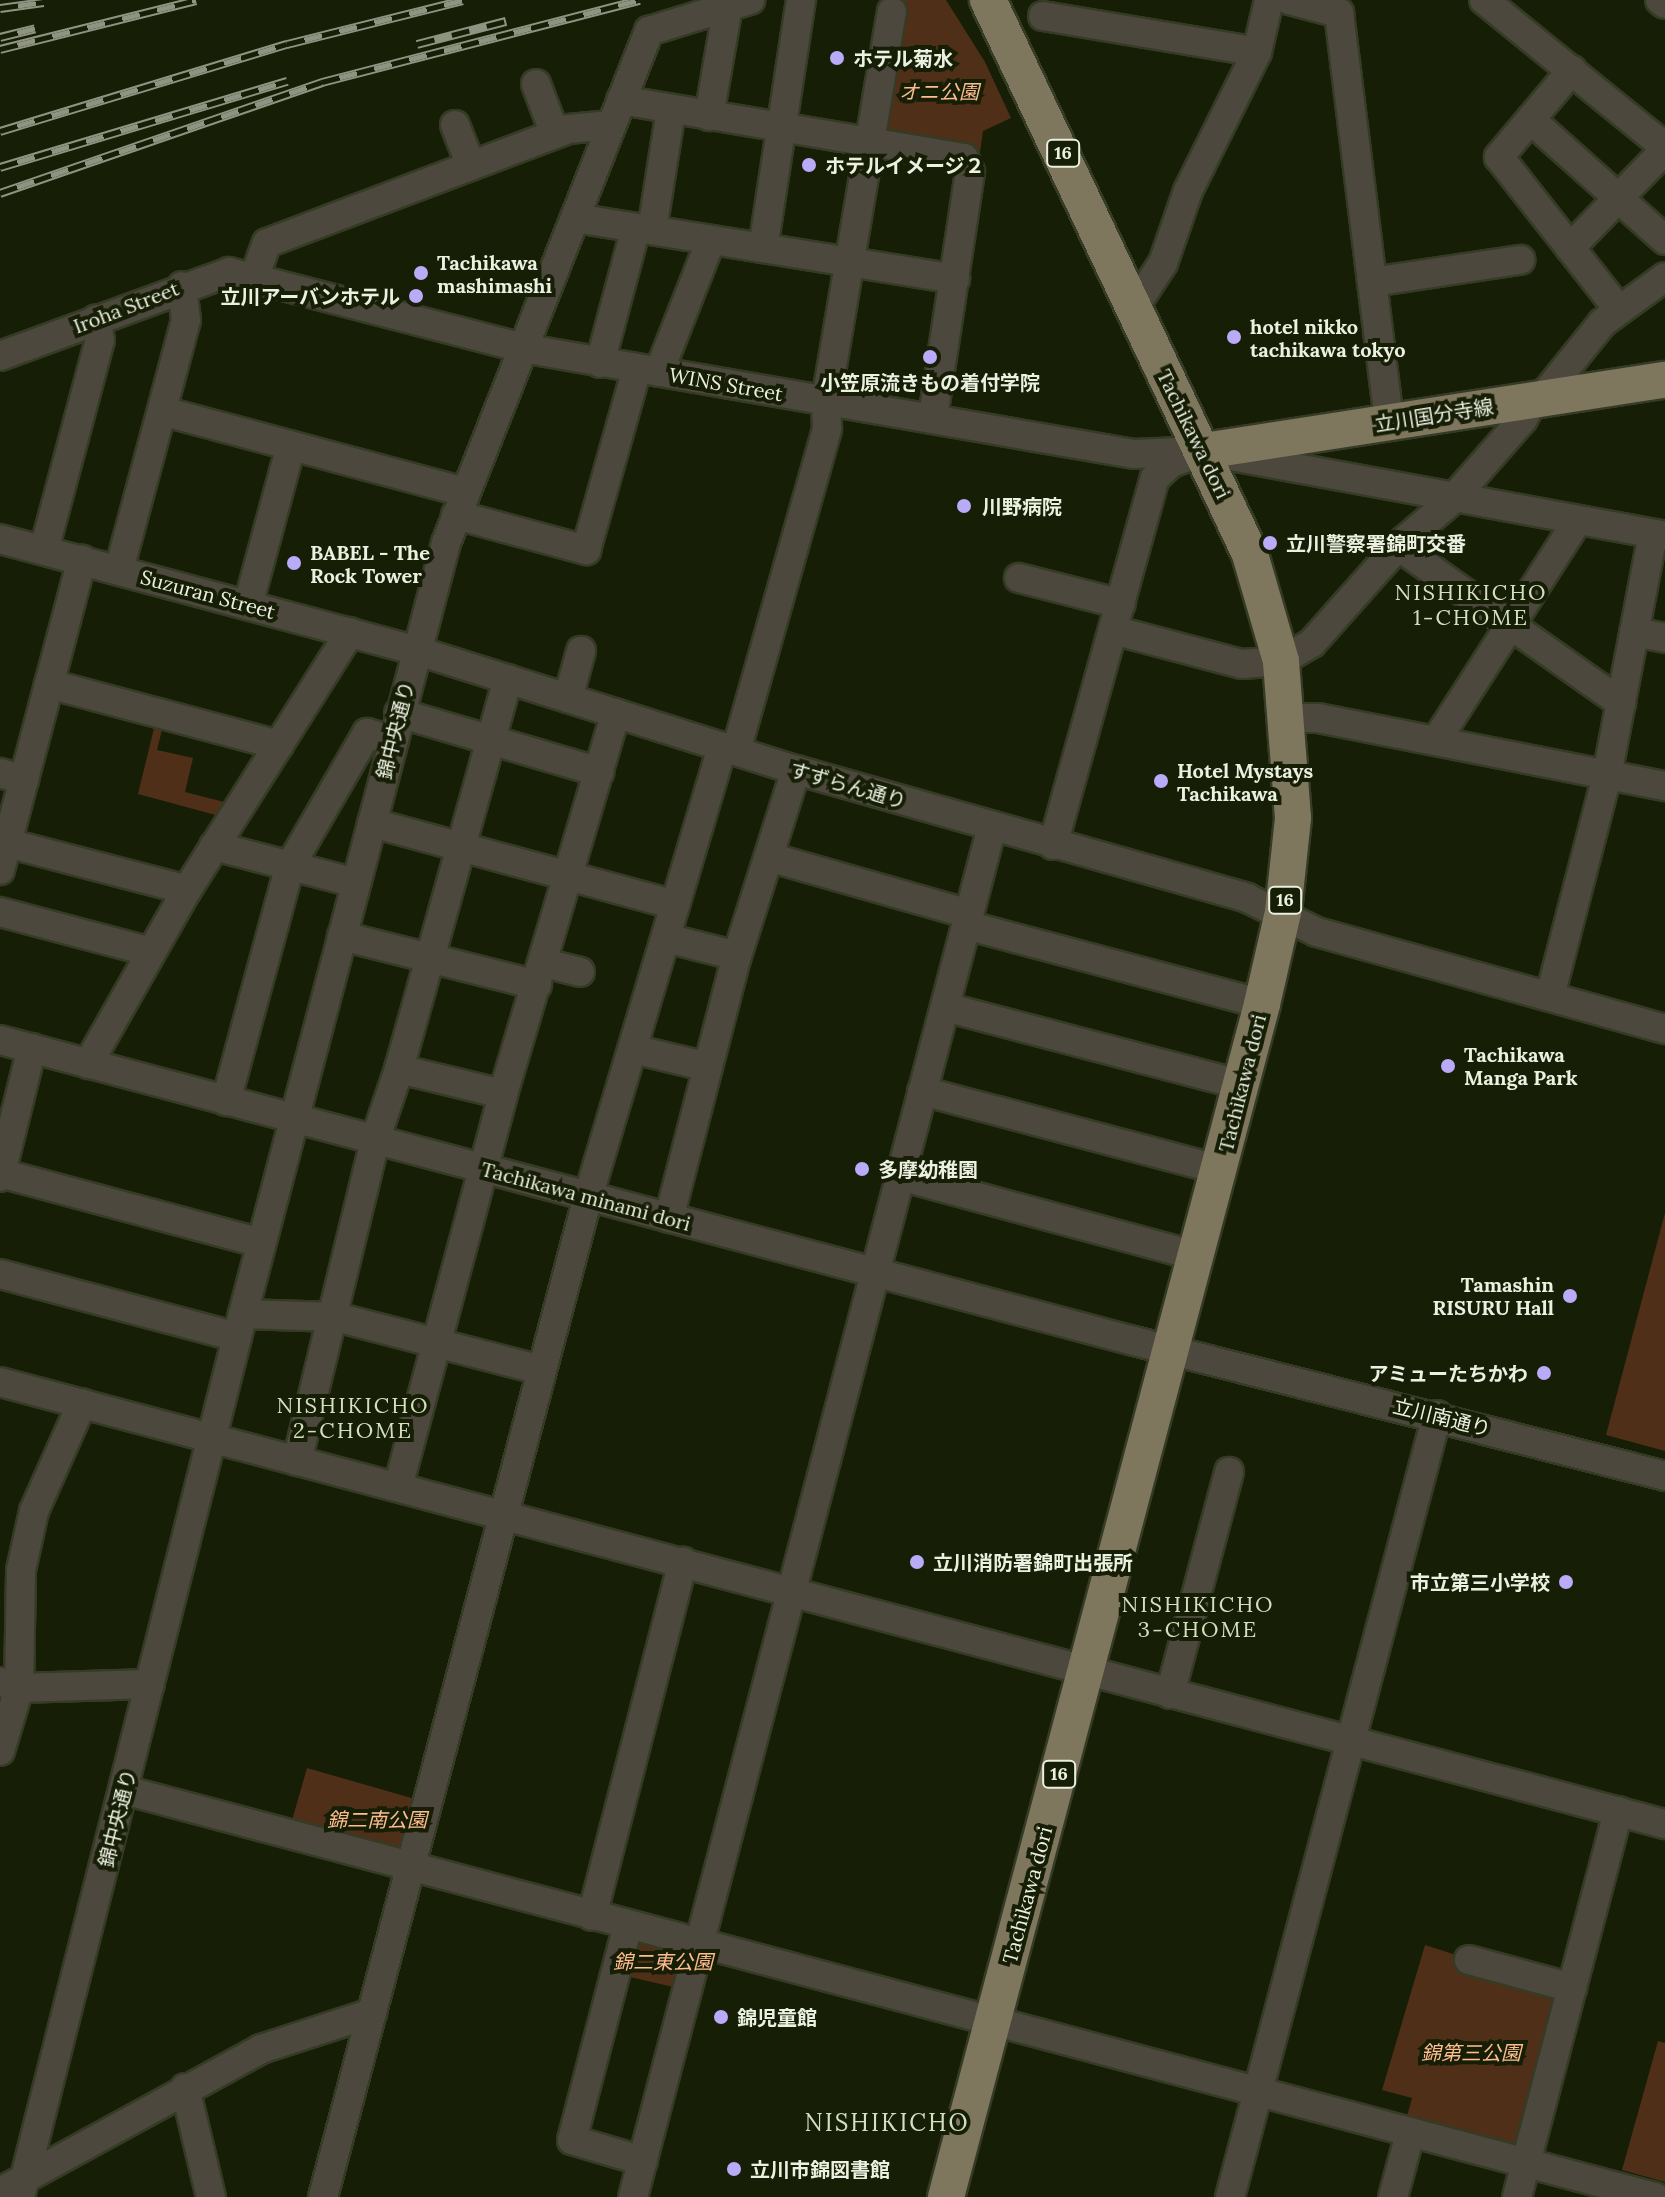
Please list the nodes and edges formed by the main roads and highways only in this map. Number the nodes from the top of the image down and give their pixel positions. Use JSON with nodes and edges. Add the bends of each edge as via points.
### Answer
{"nodes":[{"id":1,"x":988,"y":0,"type":"edge"},
{"id":2,"x":1665,"y":380,"type":"edge"},
{"id":3,"x":1204,"y":451,"type":"junction"},
{"id":4,"x":946,"y":2197,"type":"edge"}],
"edges":[{"from":1,"to":3,"type":"main road","name":"Tachikawa dori","number":"16"},
{"from":2,"to":3,"type":"main road","name":"立川国分寺線"},
{"from":3,"to":4,"type":"main road","name":"Tachikawa dori","number":"16","via":[[1250,554],[1281,661],[1293,818],[1283,912],[1220,1170]]}]}
